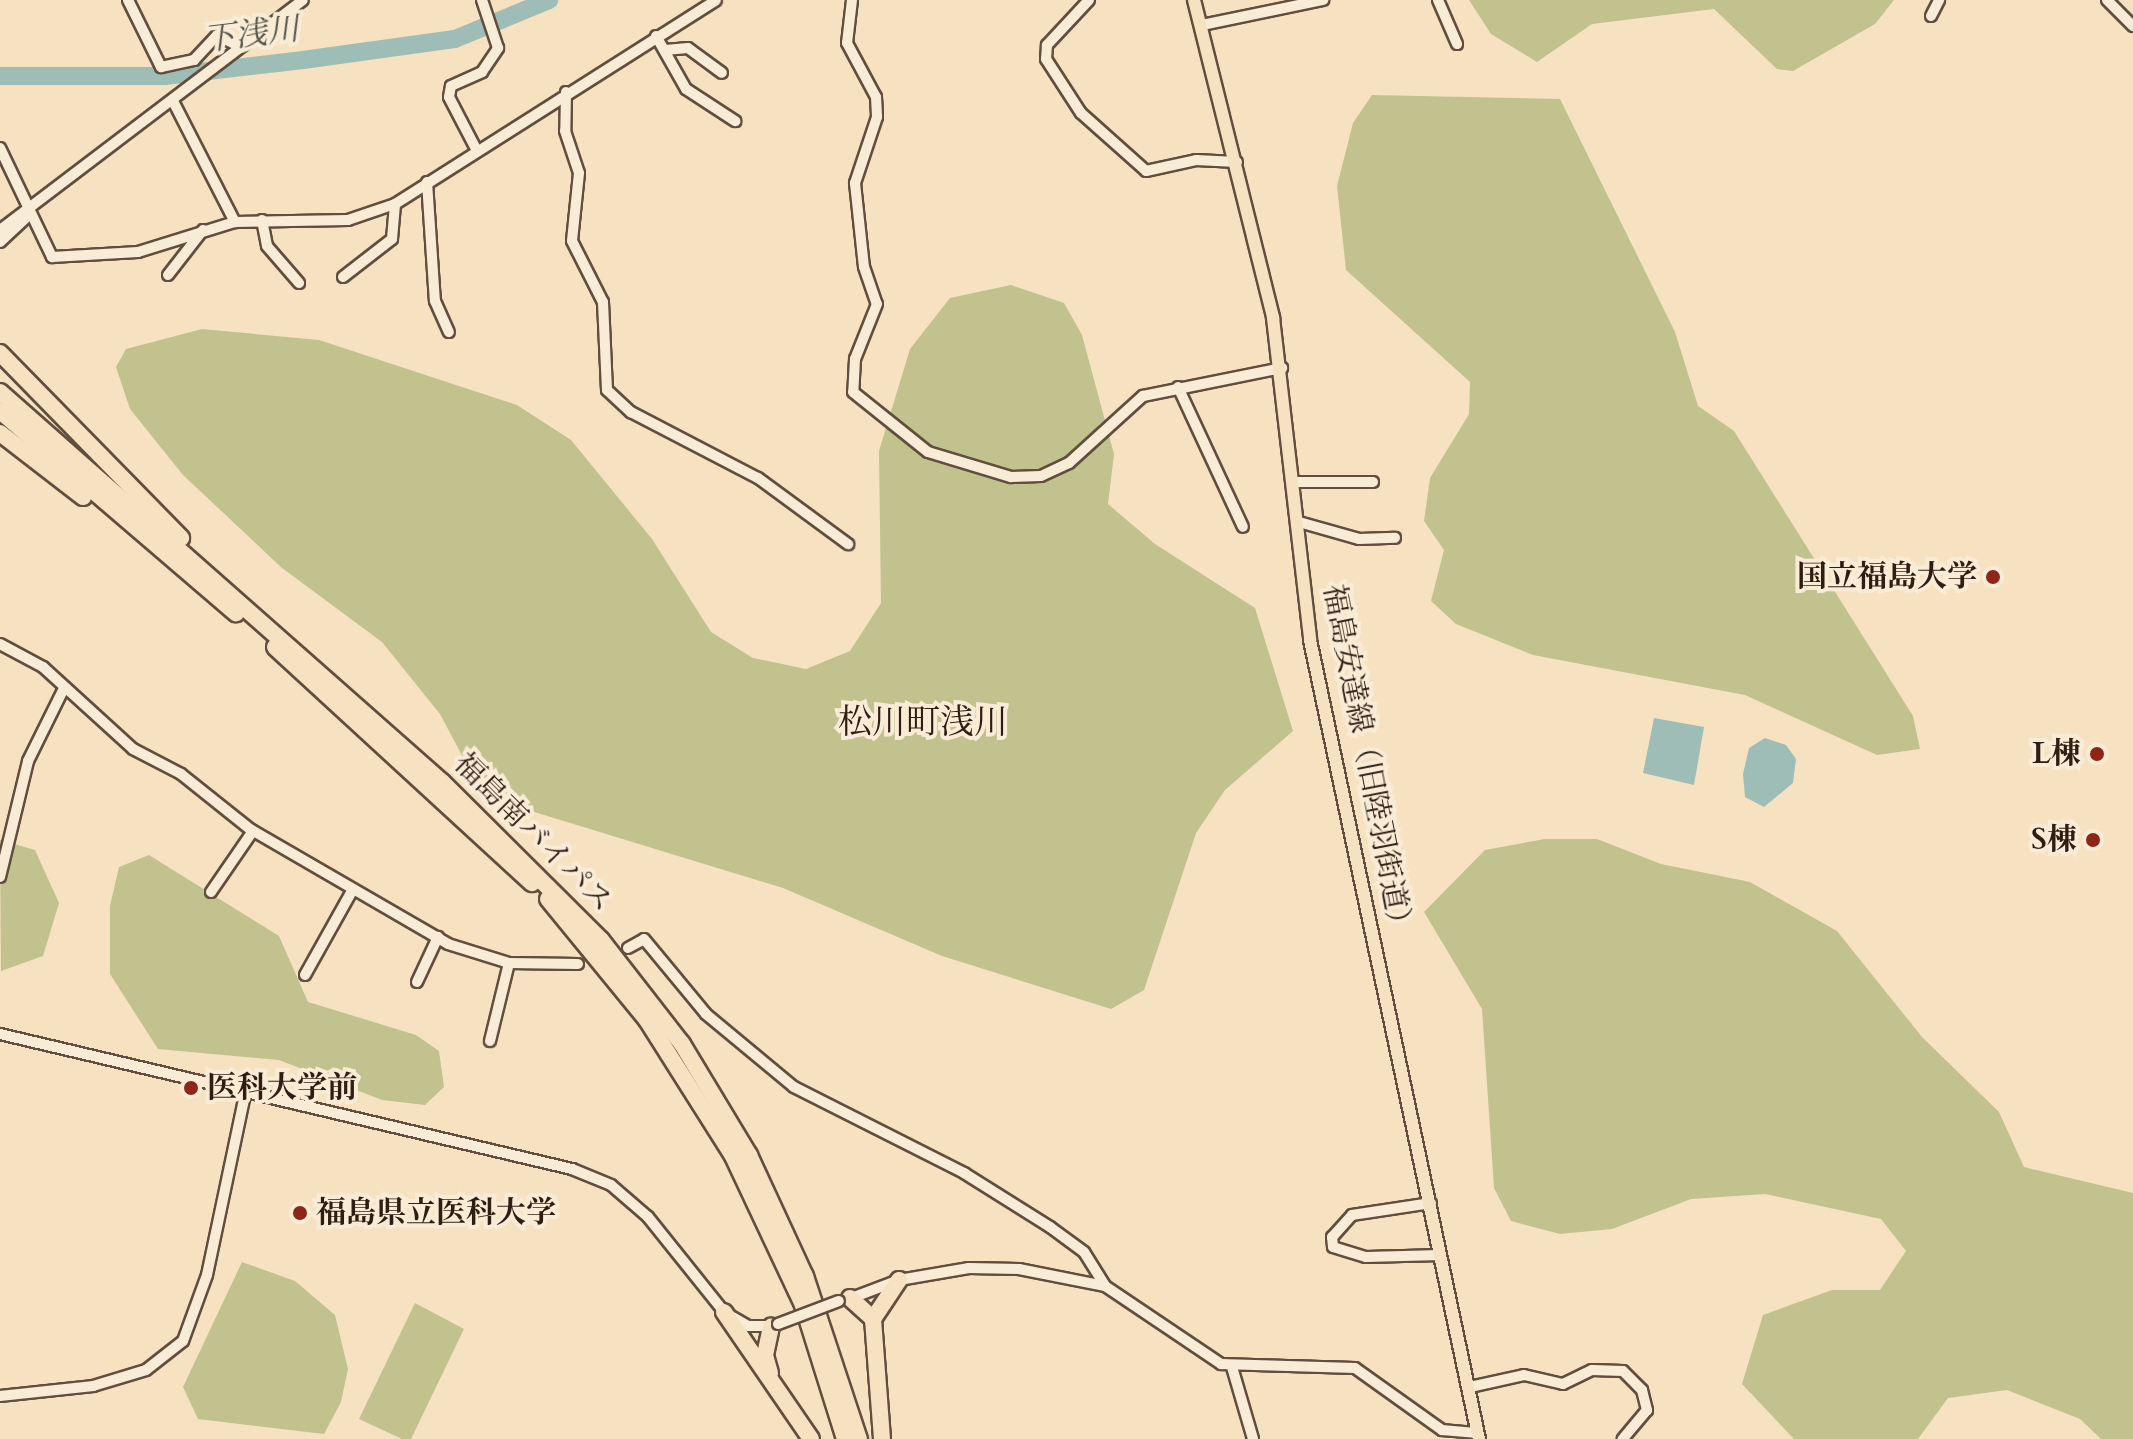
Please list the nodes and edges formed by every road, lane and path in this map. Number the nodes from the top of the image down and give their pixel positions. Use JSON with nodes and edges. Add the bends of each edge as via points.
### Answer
{"nodes":[{"id":1,"x":128,"y":0,"type":"edge"},
{"id":2,"x":303,"y":0,"type":"edge"},
{"id":3,"x":482,"y":0,"type":"edge"},
{"id":4,"x":716,"y":0,"type":"edge"},
{"id":5,"x":852,"y":0,"type":"edge"},
{"id":6,"x":1089,"y":0,"type":"edge"},
{"id":7,"x":1194,"y":0,"type":"edge"},
{"id":8,"x":1323,"y":0,"type":"edge"},
{"id":9,"x":1438,"y":0,"type":"edge"},
{"id":10,"x":1939,"y":0,"type":"edge"},
{"id":11,"x":2107,"y":0,"type":"edge"},
{"id":12,"x":1931,"y":16,"type":"dead end"},
{"id":13,"x":1202,"y":25,"type":"junction"},
{"id":14,"x":2133,"y":26,"type":"edge"},
{"id":15,"x":656,"y":36,"type":"junction"},
{"id":16,"x":1457,"y":44,"type":"dead end"},
{"id":17,"x":235,"y":50,"type":"junction"},
{"id":18,"x":665,"y":50,"type":"junction"},
{"id":19,"x":722,"y":73,"type":"dead end"},
{"id":20,"x":566,"y":92,"type":"junction"},
{"id":21,"x":174,"y":103,"type":"junction"},
{"id":22,"x":735,"y":121,"type":"dead end"},
{"id":23,"x":475,"y":147,"type":"junction"},
{"id":24,"x":0,"y":148,"type":"edge"},
{"id":25,"x":1237,"y":162,"type":"junction"},
{"id":26,"x":427,"y":182,"type":"junction"},
{"id":27,"x":395,"y":204,"type":"junction"},
{"id":28,"x":31,"y":212,"type":"junction"},
{"id":29,"x":262,"y":220,"type":"junction"},
{"id":30,"x":235,"y":222,"type":"junction"},
{"id":31,"x":0,"y":230,"type":"edge"},
{"id":32,"x":203,"y":230,"type":"junction"},
{"id":33,"x":0,"y":242,"type":"edge"},
{"id":34,"x":168,"y":275,"type":"dead end"},
{"id":35,"x":343,"y":277,"type":"dead end"},
{"id":36,"x":299,"y":283,"type":"dead end"},
{"id":37,"x":449,"y":332,"type":"dead end"},
{"id":38,"x":0,"y":353,"type":"edge"},
{"id":39,"x":1282,"y":368,"type":"junction"},
{"id":40,"x":1178,"y":387,"type":"junction"},
{"id":41,"x":0,"y":392,"type":"edge"},
{"id":42,"x":0,"y":411,"type":"edge"},
{"id":43,"x":0,"y":433,"type":"edge"},
{"id":44,"x":1296,"y":482,"type":"junction"},
{"id":45,"x":1373,"y":482,"type":"dead end"},
{"id":46,"x":1299,"y":522,"type":"junction"},
{"id":47,"x":1243,"y":527,"type":"dead end"},
{"id":48,"x":1395,"y":538,"type":"dead end"},
{"id":49,"x":848,"y":544,"type":"dead end"},
{"id":50,"x":241,"y":617,"type":"junction"},
{"id":51,"x":274,"y":632,"type":"junction"},
{"id":52,"x":0,"y":644,"type":"edge"},
{"id":53,"x":64,"y":688,"type":"junction"},
{"id":54,"x":253,"y":831,"type":"junction"},
{"id":55,"x":0,"y":877,"type":"edge"},
{"id":56,"x":353,"y":889,"type":"junction"},
{"id":57,"x":211,"y":892,"type":"dead end"},
{"id":58,"x":438,"y":937,"type":"junction"},
{"id":59,"x":628,"y":948,"type":"dead end"},
{"id":60,"x":509,"y":963,"type":"junction"},
{"id":61,"x":578,"y":964,"type":"dead end"},
{"id":62,"x":305,"y":975,"type":"dead end"},
{"id":63,"x":417,"y":982,"type":"dead end"},
{"id":64,"x":3,"y":1035,"type":"edge"},
{"id":65,"x":490,"y":1041,"type":"dead end"},
{"id":66,"x":245,"y":1094,"type":"junction"},
{"id":67,"x":1431,"y":1203,"type":"junction"},
{"id":68,"x":1441,"y":1255,"type":"junction"},
{"id":69,"x":899,"y":1280,"type":"junction"},
{"id":70,"x":1105,"y":1286,"type":"junction"},
{"id":71,"x":845,"y":1300,"type":"junction"},
{"id":72,"x":724,"y":1312,"type":"junction"},
{"id":73,"x":873,"y":1319,"type":"junction"},
{"id":74,"x":775,"y":1326,"type":"junction"},
{"id":75,"x":1232,"y":1367,"type":"junction"},
{"id":76,"x":1470,"y":1387,"type":"junction"},
{"id":77,"x":0,"y":1396,"type":"edge"},
{"id":78,"x":795,"y":1411,"type":"junction"},
{"id":79,"x":1478,"y":1436,"type":"edge"},
{"id":80,"x":811,"y":1439,"type":"edge"},
{"id":81,"x":845,"y":1439,"type":"edge"},
{"id":82,"x":859,"y":1439,"type":"edge"},
{"id":83,"x":882,"y":1439,"type":"edge"},
{"id":84,"x":1253,"y":1439,"type":"edge"},
{"id":85,"x":1623,"y":1439,"type":"edge"}],
"edges":[{"from":1,"to":17,"type":"street","via":[[161,67],[194,60],[217,35]]},
{"from":2,"to":17,"type":"street"},
{"from":3,"to":23,"type":"street","via":[[498,35],[489,66],[451,86],[449,97]]},
{"from":4,"to":15,"type":"street"},
{"from":5,"to":40,"type":"street","via":[[847,43],[876,97],[877,117],[855,183],[864,267],[877,304],[855,359],[853,392],[928,452],[1011,477],[1041,476],[1069,463],[1143,396]]},
{"from":6,"to":25,"type":"street","via":[[1047,45],[1046,59],[1081,113],[1146,171],[1196,160]]},
{"from":7,"to":13,"type":"main road","name":"福島安達線（旧陸羽街道）"},
{"from":8,"to":13,"type":"street"},
{"from":9,"to":16,"type":"street"},
{"from":10,"to":12,"type":"street"},
{"from":11,"to":14,"type":"street"},
{"from":13,"to":25,"type":"main road","name":"福島安達線（旧陸羽街道）"},
{"from":15,"to":18,"type":"street"},
{"from":15,"to":20,"type":"street"},
{"from":17,"to":21,"type":"street"},
{"from":18,"to":19,"type":"street","via":[[688,48]]},
{"from":18,"to":22,"type":"street","via":[[686,89]]},
{"from":20,"to":23,"type":"street"},
{"from":20,"to":49,"type":"street","via":[[565,131],[579,173],[572,241],[603,302],[607,390],[631,412],[758,478]]},
{"from":21,"to":28,"type":"street"},
{"from":21,"to":30,"type":"street"},
{"from":23,"to":26,"type":"street"},
{"from":24,"to":28,"type":"street"},
{"from":25,"to":39,"type":"main road","name":"福島安達線（旧陸羽街道）"},
{"from":26,"to":27,"type":"street"},
{"from":26,"to":37,"type":"street","via":[[435,301]]},
{"from":27,"to":29,"type":"street","via":[[348,220]]},
{"from":27,"to":35,"type":"street","via":[[392,239]]},
{"from":28,"to":31,"type":"street"},
{"from":28,"to":32,"type":"street","via":[[52,257],[138,252]]},
{"from":28,"to":33,"type":"street"},
{"from":29,"to":30,"type":"street"},
{"from":29,"to":36,"type":"street","via":[[267,246]]},
{"from":30,"to":32,"type":"street"},
{"from":32,"to":34,"type":"street"},
{"from":38,"to":51,"type":"highway"},
{"from":39,"to":40,"type":"street"},
{"from":39,"to":44,"type":"main road","name":"福島安達線（旧陸羽街道）"},
{"from":40,"to":47,"type":"street"},
{"from":41,"to":51,"type":"highway","name":"福島南バイパス"},
{"from":42,"to":50,"type":"highway","name":"福島南バイパス"},
{"from":43,"to":50,"type":"highway"},
{"from":44,"to":45,"type":"street"},
{"from":44,"to":46,"type":"main road","name":"福島安達線（旧陸羽街道）"},
{"from":46,"to":48,"type":"street","via":[[1359,539]]},
{"from":46,"to":67,"type":"main road","name":"福島安達線（旧陸羽街道）","via":[[1310,640]]},
{"from":50,"to":81,"type":"highway","name":"福島南バイパス","via":[[540,890],[647,1020],[727,1144],[771,1234]]},
{"from":51,"to":82,"type":"highway","name":"福島南バイパス","via":[[503,839],[601,940],[682,1044],[780,1218],[826,1328]]},
{"from":52,"to":53,"type":"street"},
{"from":53,"to":54,"type":"street","via":[[133,749],[188,779]]},
{"from":53,"to":55,"type":"street","via":[[28,761]]},
{"from":54,"to":56,"type":"street"},
{"from":54,"to":57,"type":"street"},
{"from":56,"to":58,"type":"street"},
{"from":56,"to":62,"type":"street"},
{"from":58,"to":60,"type":"street"},
{"from":58,"to":63,"type":"street"},
{"from":59,"to":70,"type":"street","via":[[644,939],[706,1014],[794,1087],[964,1173],[1050,1227],[1084,1252]]},
{"from":60,"to":61,"type":"street"},
{"from":60,"to":65,"type":"street"},
{"from":64,"to":66,"type":"street"},
{"from":66,"to":72,"type":"street","via":[[572,1169],[611,1185],[648,1217]]},
{"from":66,"to":77,"type":"street","via":[[207,1275],[183,1341],[146,1370],[93,1386]]},
{"from":67,"to":68,"type":"main road","name":"福島安達線（旧陸羽街道）"},
{"from":67,"to":68,"type":"street","via":[[1352,1215],[1332,1237],[1333,1247],[1366,1257]]},
{"from":68,"to":76,"type":"main road","name":"福島安達線（旧陸羽街道）"},
{"from":69,"to":70,"type":"street","via":[[1019,1269]]},
{"from":69,"to":71,"type":"street"},
{"from":69,"to":73,"type":"highway"},
{"from":70,"to":75,"type":"street"},
{"from":71,"to":73,"type":"highway"},
{"from":71,"to":74,"type":"street","bridge":true},
{"from":72,"to":74,"type":"street","via":[[748,1326]]},
{"from":72,"to":78,"type":"highway"},
{"from":73,"to":83,"type":"highway"},
{"from":74,"to":78,"type":"highway","via":[[766,1367]]},
{"from":75,"to":79,"type":"street","via":[[1355,1368],[1442,1430]]},
{"from":75,"to":84,"type":"street"},
{"from":76,"to":79,"type":"main road","name":"福島安達線（旧陸羽街道）"},
{"from":76,"to":85,"type":"street","via":[[1524,1375],[1563,1384],[1592,1370],[1623,1371],[1642,1390],[1647,1410]]},
{"from":78,"to":80,"type":"highway"}]}
